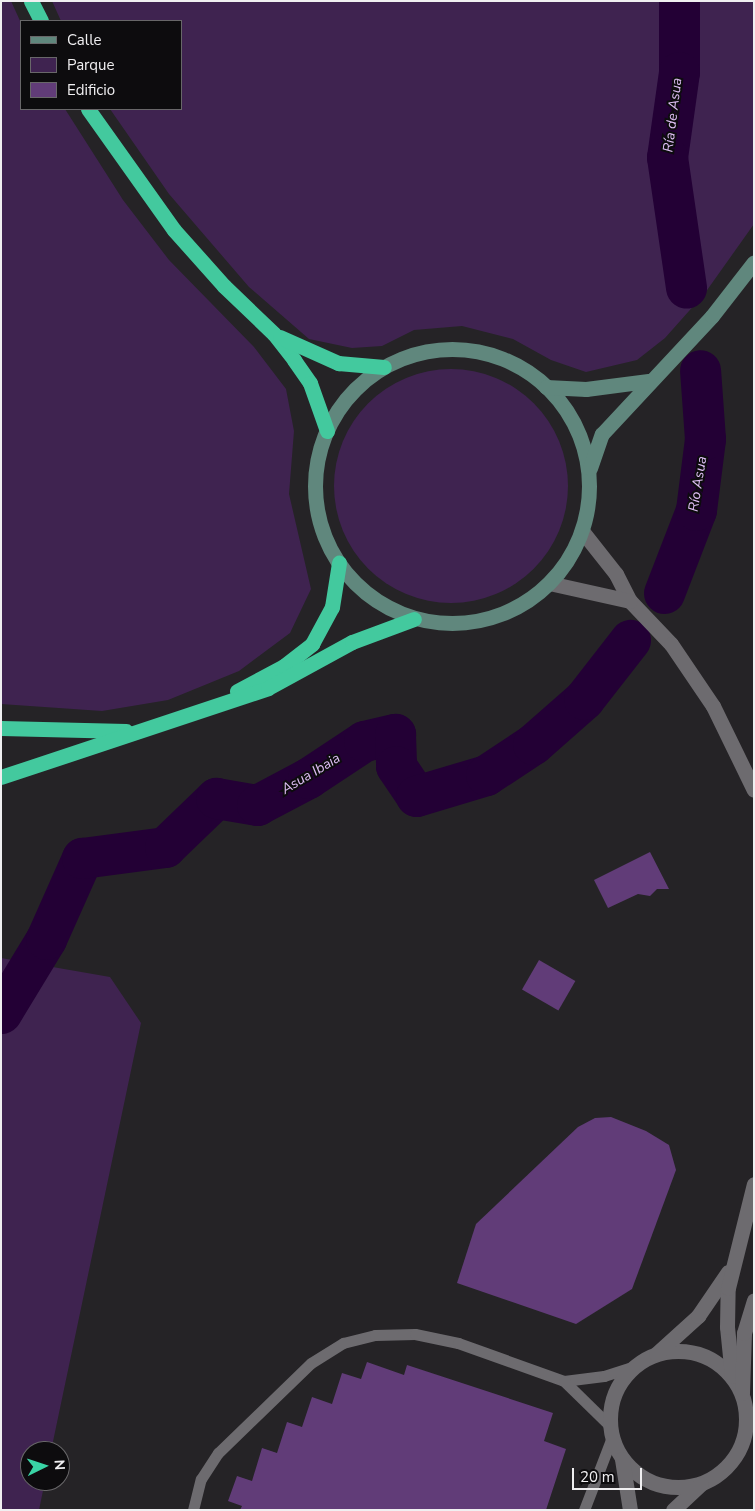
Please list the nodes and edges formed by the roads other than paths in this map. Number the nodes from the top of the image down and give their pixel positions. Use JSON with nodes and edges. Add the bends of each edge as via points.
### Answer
{"nodes":[{"id":1,"x":31,"y":1,"type":"edge"},
{"id":2,"x":40,"y":20,"type":"edge"},
{"id":3,"x":89,"y":110,"type":"edge"},
{"id":4,"x":754,"y":262,"type":"edge"},
{"id":5,"x":274,"y":334,"type":"junction"},
{"id":6,"x":384,"y":367,"type":"junction"},
{"id":7,"x":648,"y":381,"type":"junction"},
{"id":8,"x":546,"y":387,"type":"junction"},
{"id":9,"x":327,"y":430,"type":"junction"},
{"id":10,"x":589,"y":477,"type":"junction"},
{"id":11,"x":582,"y":531,"type":"junction"},
{"id":12,"x":339,"y":563,"type":"junction"},
{"id":13,"x":550,"y":583,"type":"junction"},
{"id":14,"x":630,"y":601,"type":"junction"},
{"id":15,"x":414,"y":618,"type":"junction"},
{"id":16,"x":205,"y":709,"type":"junction"},
{"id":17,"x":1,"y":728,"type":"edge"},
{"id":18,"x":133,"y":731,"type":"junction"},
{"id":19,"x":1,"y":777,"type":"edge"},
{"id":20,"x":754,"y":790,"type":"edge"},
{"id":21,"x":754,"y":1184,"type":"edge"},
{"id":22,"x":732,"y":1264,"type":"junction"},
{"id":23,"x":754,"y":1301,"type":"edge"},
{"id":24,"x":654,"y":1356,"type":"junction"},
{"id":25,"x":638,"y":1365,"type":"junction"},
{"id":26,"x":732,"y":1376,"type":"junction"},
{"id":27,"x":564,"y":1381,"type":"junction"},
{"id":28,"x":742,"y":1394,"type":"junction"},
{"id":29,"x":612,"y":1432,"type":"junction"},
{"id":30,"x":622,"y":1458,"type":"junction"},
{"id":31,"x":704,"y":1482,"type":"junction"},
{"id":32,"x":193,"y":1510,"type":"edge"},
{"id":33,"x":584,"y":1510,"type":"edge"},
{"id":34,"x":630,"y":1510,"type":"edge"},
{"id":35,"x":673,"y":1510,"type":"edge"}],
"edges":[{"from":1,"to":2,"type":"highway"},
{"from":3,"to":5,"type":"highway","via":[[174,230],[224,286]]},
{"from":4,"to":7,"type":"street","via":[[712,316]]},
{"from":5,"to":6,"type":"highway","via":[[338,363]]},
{"from":5,"to":9,"type":"highway","via":[[310,383]]},
{"from":6,"to":8,"type":"street","via":[[411,355],[469,350],[505,361]]},
{"from":6,"to":9,"type":"street","via":[[361,384],[342,405]]},
{"from":7,"to":8,"type":"street","via":[[593,389]]},
{"from":7,"to":10,"type":"street","via":[[602,434],[593,452]]},
{"from":8,"to":10,"type":"street","via":[[568,413],[582,443]]},
{"from":9,"to":12,"type":"street","via":[[318,458],[315,487],[318,516]]},
{"from":10,"to":11,"type":"street"},
{"from":11,"to":13,"type":"street","via":[[568,559]]},
{"from":11,"to":14,"type":"street","via":[[616,574]]},
{"from":12,"to":15,"type":"street","via":[[359,588],[385,606]]},
{"from":12,"to":16,"type":"highway","via":[[332,607],[312,644],[284,666]]},
{"from":13,"to":14,"type":"street"},
{"from":13,"to":15,"type":"street","via":[[521,606],[487,620],[450,624]]},
{"from":14,"to":20,"type":"street","via":[[671,644],[713,706]]},
{"from":15,"to":16,"type":"highway","via":[[352,642],[268,688]]},
{"from":16,"to":18,"type":"highway"},
{"from":17,"to":18,"type":"highway"},
{"from":18,"to":19,"type":"highway","via":[[45,765]]},
{"from":21,"to":22,"type":"street"},
{"from":22,"to":24,"type":"street","via":[[698,1316]]},
{"from":22,"to":26,"type":"street","via":[[726,1305]]},
{"from":23,"to":28,"type":"street","via":[[744,1333]]},
{"from":24,"to":25,"type":"street"},
{"from":24,"to":26,"type":"street","via":[[677,1350],[696,1353],[716,1362]]},
{"from":25,"to":27,"type":"lane","via":[[604,1376]]},
{"from":25,"to":29,"type":"street","via":[[615,1392],[610,1414]]},
{"from":26,"to":28,"type":"street"},
{"from":27,"to":29,"type":"lane"},
{"from":27,"to":32,"type":"lane","via":[[458,1343],[415,1334],[375,1335],[343,1343],[311,1362],[218,1453],[201,1479]]},
{"from":28,"to":31,"type":"street","via":[[747,1413],[746,1433],[739,1451],[728,1466]]},
{"from":29,"to":30,"type":"street"},
{"from":29,"to":33,"type":"lane"},
{"from":30,"to":31,"type":"street","via":[[637,1474],[657,1484],[676,1488]]},
{"from":30,"to":34,"type":"street"},
{"from":31,"to":35,"type":"street"}]}
